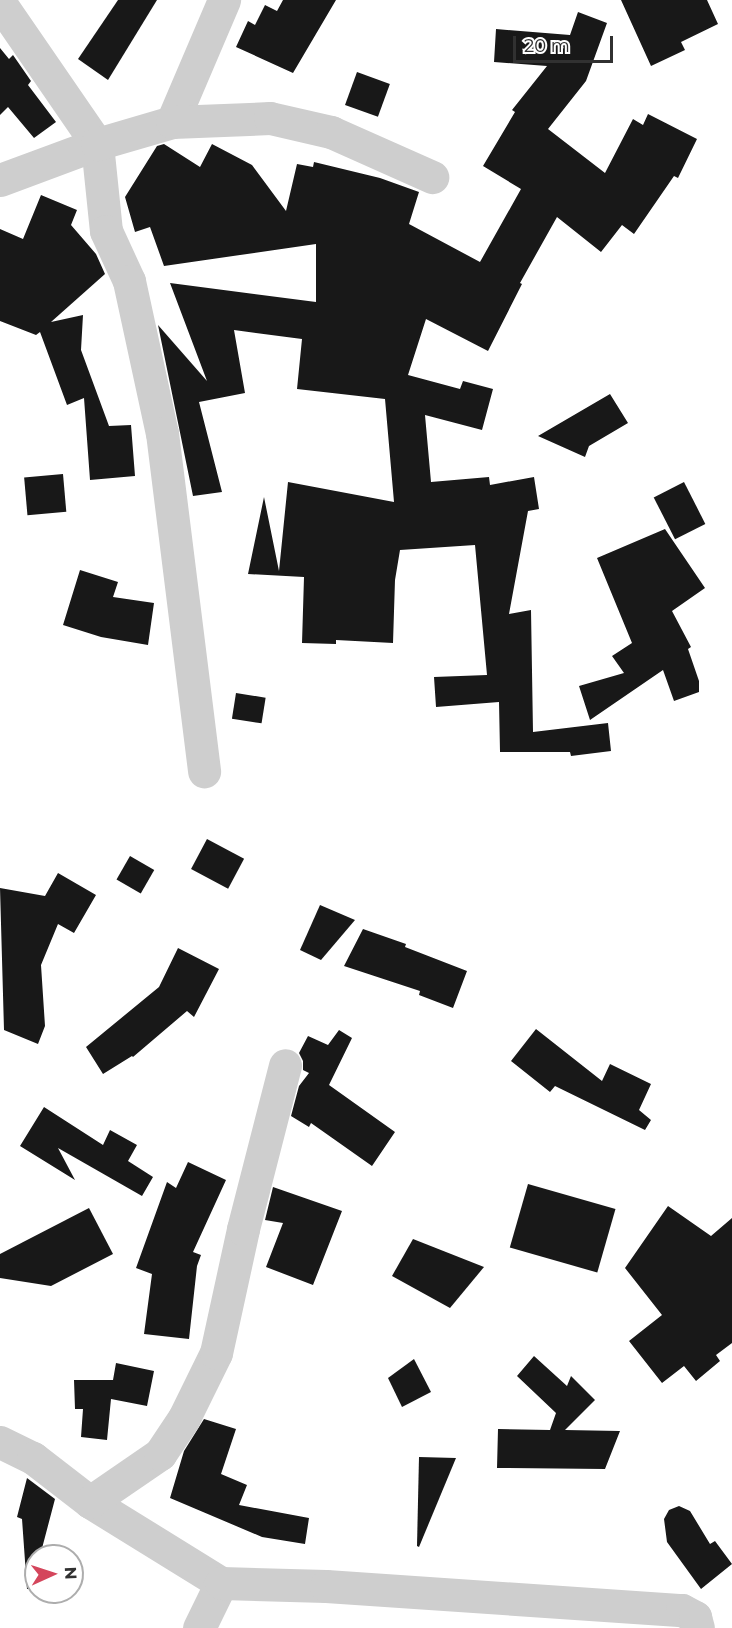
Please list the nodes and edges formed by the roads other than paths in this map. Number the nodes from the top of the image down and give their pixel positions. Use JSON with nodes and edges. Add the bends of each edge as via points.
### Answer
{"nodes":[{"id":1,"x":224,"y":0,"type":"edge"},
{"id":2,"x":0,"y":3,"type":"edge"},
{"id":3,"x":172,"y":122,"type":"junction"},
{"id":4,"x":97,"y":144,"type":"junction"},
{"id":5,"x":432,"y":177,"type":"dead end"},
{"id":6,"x":0,"y":180,"type":"edge"},
{"id":7,"x":204,"y":771,"type":"dead end"},
{"id":8,"x":285,"y":1065,"type":"dead end"},
{"id":9,"x":0,"y":1442,"type":"edge"},
{"id":10,"x":90,"y":1502,"type":"junction"},
{"id":11,"x":221,"y":1583,"type":"junction"},
{"id":12,"x":199,"y":1628,"type":"edge"},
{"id":13,"x":698,"y":1628,"type":"edge"}],
"edges":[{"from":1,"to":3,"type":"street"},
{"from":2,"to":4,"type":"street"},
{"from":3,"to":4,"type":"street"},
{"from":3,"to":5,"type":"street","via":[[280,120],[331,132]]},
{"from":4,"to":6,"type":"street"},
{"from":4,"to":7,"type":"street","via":[[104,223],[129,281],[162,433]]},
{"from":8,"to":10,"type":"street","via":[[216,1353],[184,1418],[160,1454]]},
{"from":9,"to":10,"type":"street","via":[[33,1458]]},
{"from":10,"to":11,"type":"street"},
{"from":11,"to":12,"type":"street"},
{"from":11,"to":13,"type":"street","via":[[326,1586],[682,1610],[695,1617]]}]}
